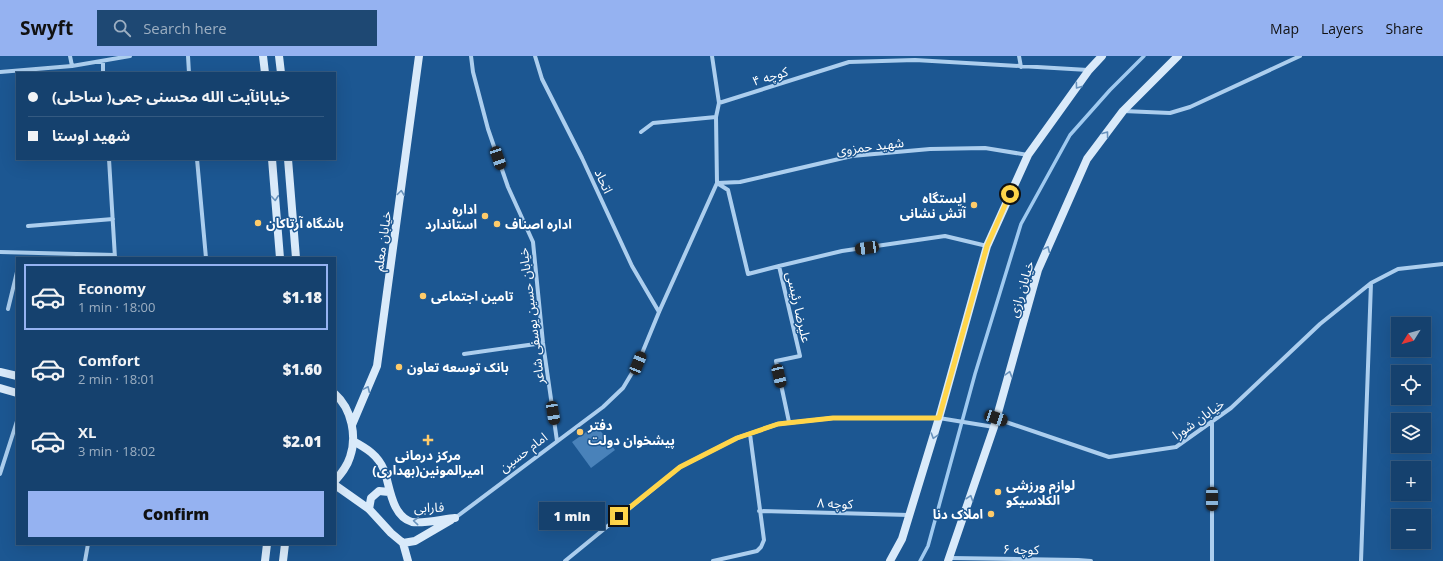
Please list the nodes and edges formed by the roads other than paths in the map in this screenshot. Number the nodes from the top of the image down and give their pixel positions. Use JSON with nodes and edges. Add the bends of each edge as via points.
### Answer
{"nodes":[{"id":1,"x":70,"y":56,"type":"edge"},
{"id":2,"x":130,"y":56,"type":"edge"},
{"id":3,"x":188,"y":56,"type":"edge"},
{"id":4,"x":263,"y":56,"type":"edge"},
{"id":5,"x":279,"y":56,"type":"edge"},
{"id":6,"x":419,"y":56,"type":"edge"},
{"id":7,"x":471,"y":56,"type":"edge"},
{"id":8,"x":535,"y":56,"type":"edge"},
{"id":9,"x":712,"y":56,"type":"edge"},
{"id":10,"x":1019,"y":56,"type":"edge"},
{"id":11,"x":1102,"y":56,"type":"edge"},
{"id":12,"x":1178,"y":56,"type":"edge"},
{"id":13,"x":1300,"y":56,"type":"edge"},
{"id":14,"x":102,"y":61,"type":"junction"},
{"id":15,"x":72,"y":66,"type":"junction"},
{"id":16,"x":1021,"y":67,"type":"junction"},
{"id":17,"x":1090,"y":70,"type":"junction"},
{"id":18,"x":0,"y":72,"type":"edge"},
{"id":19,"x":103,"y":72,"type":"edge"},
{"id":20,"x":189,"y":72,"type":"edge"},
{"id":21,"x":265,"y":72,"type":"edge"},
{"id":22,"x":281,"y":72,"type":"edge"},
{"id":23,"x":719,"y":103,"type":"junction"},
{"id":24,"x":1123,"y":110,"type":"junction"},
{"id":25,"x":716,"y":117,"type":"junction"},
{"id":26,"x":641,"y":132,"type":"dead end"},
{"id":27,"x":1028,"y":154,"type":"junction"},
{"id":28,"x":109,"y":160,"type":"edge"},
{"id":29,"x":197,"y":160,"type":"edge"},
{"id":30,"x":272,"y":160,"type":"edge"},
{"id":31,"x":288,"y":160,"type":"edge"},
{"id":32,"x":717,"y":183,"type":"junction"},
{"id":33,"x":113,"y":219,"type":"junction"},
{"id":34,"x":28,"y":226,"type":"dead end"},
{"id":35,"x":987,"y":246,"type":"junction"},
{"id":36,"x":0,"y":252,"type":"edge"},
{"id":37,"x":22,"y":253,"type":"junction"},
{"id":38,"x":20,"y":257,"type":"edge"},
{"id":39,"x":115,"y":257,"type":"edge"},
{"id":40,"x":206,"y":257,"type":"edge"},
{"id":41,"x":280,"y":257,"type":"edge"},
{"id":42,"x":296,"y":257,"type":"edge"},
{"id":43,"x":1443,"y":264,"type":"edge"},
{"id":44,"x":779,"y":266,"type":"junction"},
{"id":45,"x":16,"y":276,"type":"edge"},
{"id":46,"x":1371,"y":283,"type":"junction"},
{"id":47,"x":8,"y":309,"type":"dead end"},
{"id":48,"x":659,"y":312,"type":"junction"},
{"id":49,"x":542,"y":343,"type":"junction"},
{"id":50,"x":464,"y":354,"type":"dead end"},
{"id":51,"x":0,"y":372,"type":"edge"},
{"id":52,"x":16,"y":376,"type":"edge"},
{"id":53,"x":0,"y":388,"type":"edge"},
{"id":54,"x":16,"y":393,"type":"edge"},
{"id":55,"x":336,"y":395,"type":"edge"},
{"id":56,"x":939,"y":418,"type":"junction"},
{"id":57,"x":789,"y":422,"type":"junction"},
{"id":58,"x":1212,"y":422,"type":"junction"},
{"id":59,"x":16,"y":423,"type":"edge"},
{"id":60,"x":995,"y":423,"type":"junction"},
{"id":61,"x":352,"y":425,"type":"junction"},
{"id":62,"x":750,"y":434,"type":"junction"},
{"id":63,"x":353,"y":441,"type":"junction"},
{"id":64,"x":557,"y":441,"type":"junction"},
{"id":65,"x":0,"y":474,"type":"edge"},
{"id":66,"x":336,"y":480,"type":"edge"},
{"id":67,"x":336,"y":486,"type":"edge"},
{"id":68,"x":389,"y":492,"type":"junction"},
{"id":69,"x":369,"y":509,"type":"junction"},
{"id":70,"x":759,"y":511,"type":"junction"},
{"id":71,"x":909,"y":515,"type":"junction"},
{"id":72,"x":455,"y":518,"type":"junction"},
{"id":73,"x":403,"y":543,"type":"junction"},
{"id":74,"x":88,"y":545,"type":"edge"},
{"id":75,"x":267,"y":545,"type":"edge"},
{"id":76,"x":284,"y":545,"type":"edge"},
{"id":77,"x":949,"y":559,"type":"edge"},
{"id":78,"x":85,"y":561,"type":"edge"},
{"id":79,"x":265,"y":561,"type":"edge"},
{"id":80,"x":283,"y":561,"type":"edge"},
{"id":81,"x":408,"y":561,"type":"edge"},
{"id":82,"x":564,"y":561,"type":"edge"},
{"id":83,"x":713,"y":561,"type":"edge"},
{"id":84,"x":890,"y":561,"type":"edge"},
{"id":85,"x":1091,"y":561,"type":"edge"},
{"id":86,"x":1212,"y":561,"type":"edge"},
{"id":87,"x":1361,"y":561,"type":"edge"}],
"edges":[{"from":1,"to":15,"type":"street"},
{"from":2,"to":14,"type":"street"},
{"from":3,"to":20,"type":"street"},
{"from":4,"to":21,"type":"main road"},
{"from":5,"to":22,"type":"main road"},
{"from":61,"to":6,"type":"main road","name":"خیابان معلم","one_way":true,"via":[[377,366]]},
{"from":7,"to":49,"type":"street","name":"خیابان حسین یوسفی شاعر","via":[[488,129],[508,187],[533,242]]},
{"from":8,"to":48,"type":"street","name":"اتحاد","via":[[542,79],[632,266]]},
{"from":9,"to":23,"type":"street"},
{"from":10,"to":16,"type":"street"},
{"from":11,"to":17,"type":"main road"},
{"from":12,"to":24,"type":"main road","name":"خیابان رازی"},
{"from":13,"to":24,"type":"street","via":[[1190,108],[1170,113]]},
{"from":14,"to":15,"type":"street"},
{"from":14,"to":19,"type":"street"},
{"from":15,"to":18,"type":"street"},
{"from":16,"to":17,"type":"street","name":"کوچه ۴"},
{"from":16,"to":23,"type":"street","name":"کوچه ۴","via":[[915,60],[849,62]]},
{"from":17,"to":27,"type":"main road","one_way":true},
{"from":23,"to":25,"type":"street"},
{"from":60,"to":24,"type":"main road","name":"خیابان رازی","one_way":true,"via":[[1038,270],[1088,159]]},
{"from":25,"to":26,"type":"street","via":[[653,124]]},
{"from":25,"to":32,"type":"street"},
{"from":27,"to":32,"type":"street","name":"شهید حمزوی","via":[[985,148],[930,149],[852,156],[740,182]]},
{"from":27,"to":35,"type":"main road"},
{"from":28,"to":33,"type":"street"},
{"from":29,"to":40,"type":"street"},
{"from":30,"to":41,"type":"main road","one_way":true},
{"from":31,"to":42,"type":"main road"},
{"from":32,"to":44,"type":"street","via":[[728,190],[748,274]]},
{"from":32,"to":48,"type":"street","name":"امام حسین"},
{"from":33,"to":34,"type":"street"},
{"from":33,"to":39,"type":"street"},
{"from":35,"to":44,"type":"street","name":"علیرضا رئیسی","via":[[945,236],[842,251]]},
{"from":35,"to":56,"type":"main road"},
{"from":36,"to":37,"type":"street"},
{"from":37,"to":38,"type":"street"},
{"from":37,"to":39,"type":"street"},
{"from":43,"to":46,"type":"street","name":"خیابان شورا","via":[[1398,269]]},
{"from":44,"to":57,"type":"street","name":"علیرضا رئیسی","via":[[800,356],[776,361]]},
{"from":45,"to":47,"type":"street"},
{"from":46,"to":58,"type":"street","name":"خیابان شورا","via":[[1320,324],[1231,408]]},
{"from":46,"to":87,"type":"street"},
{"from":48,"to":64,"type":"street","name":"امام حسین","via":[[638,363],[623,388],[603,407]]},
{"from":49,"to":50,"type":"street"},
{"from":49,"to":64,"type":"street","name":"خیابان حسین یوسفی شاعر"},
{"from":51,"to":52,"type":"main road"},
{"from":53,"to":54,"type":"main road"},
{"from":55,"to":61,"type":"main road"},
{"from":56,"to":57,"type":"street","name":"خیابان شورا","via":[[833,418]]},
{"from":56,"to":60,"type":"street","name":"خیابان شورا"},
{"from":56,"to":71,"type":"main road","one_way":true},
{"from":57,"to":62,"type":"street","name":"خیابان شورا"},
{"from":58,"to":60,"type":"street","name":"خیابان شورا","via":[[1176,447],[1109,457]]},
{"from":58,"to":86,"type":"street"},
{"from":59,"to":65,"type":"street"},
{"from":77,"to":60,"type":"main road","name":"خیابان رازی","one_way":true},
{"from":61,"to":63,"type":"main road"},
{"from":62,"to":70,"type":"street"},
{"from":62,"to":82,"type":"street","name":"خیابان شورا","via":[[680,467]]},
{"from":63,"to":66,"type":"main road","via":[[350,457]]},
{"from":63,"to":68,"type":"main road","name":"فارابی","via":[[371,451],[384,469]]},
{"from":64,"to":72,"type":"street","name":"امام حسین"},
{"from":67,"to":69,"type":"main road"},
{"from":68,"to":69,"type":"main road","via":[[379,491],[371,498]]},
{"from":72,"to":68,"type":"main road","name":"فارابی","one_way":true,"via":[[411,522],[399,513]]},
{"from":69,"to":73,"type":"main road"},
{"from":70,"to":71,"type":"street","name":"کوچه ۸"},
{"from":70,"to":83,"type":"street","via":[[764,540],[761,547],[757,551]]},
{"from":71,"to":84,"type":"main road","via":[[902,539]]},
{"from":72,"to":73,"type":"main road","name":"امام حسین","via":[[415,541]]},
{"from":73,"to":81,"type":"main road"},
{"from":74,"to":78,"type":"street"},
{"from":75,"to":79,"type":"main road"},
{"from":76,"to":80,"type":"main road"},
{"from":77,"to":85,"type":"street","name":"کوچه ۶"}]}
